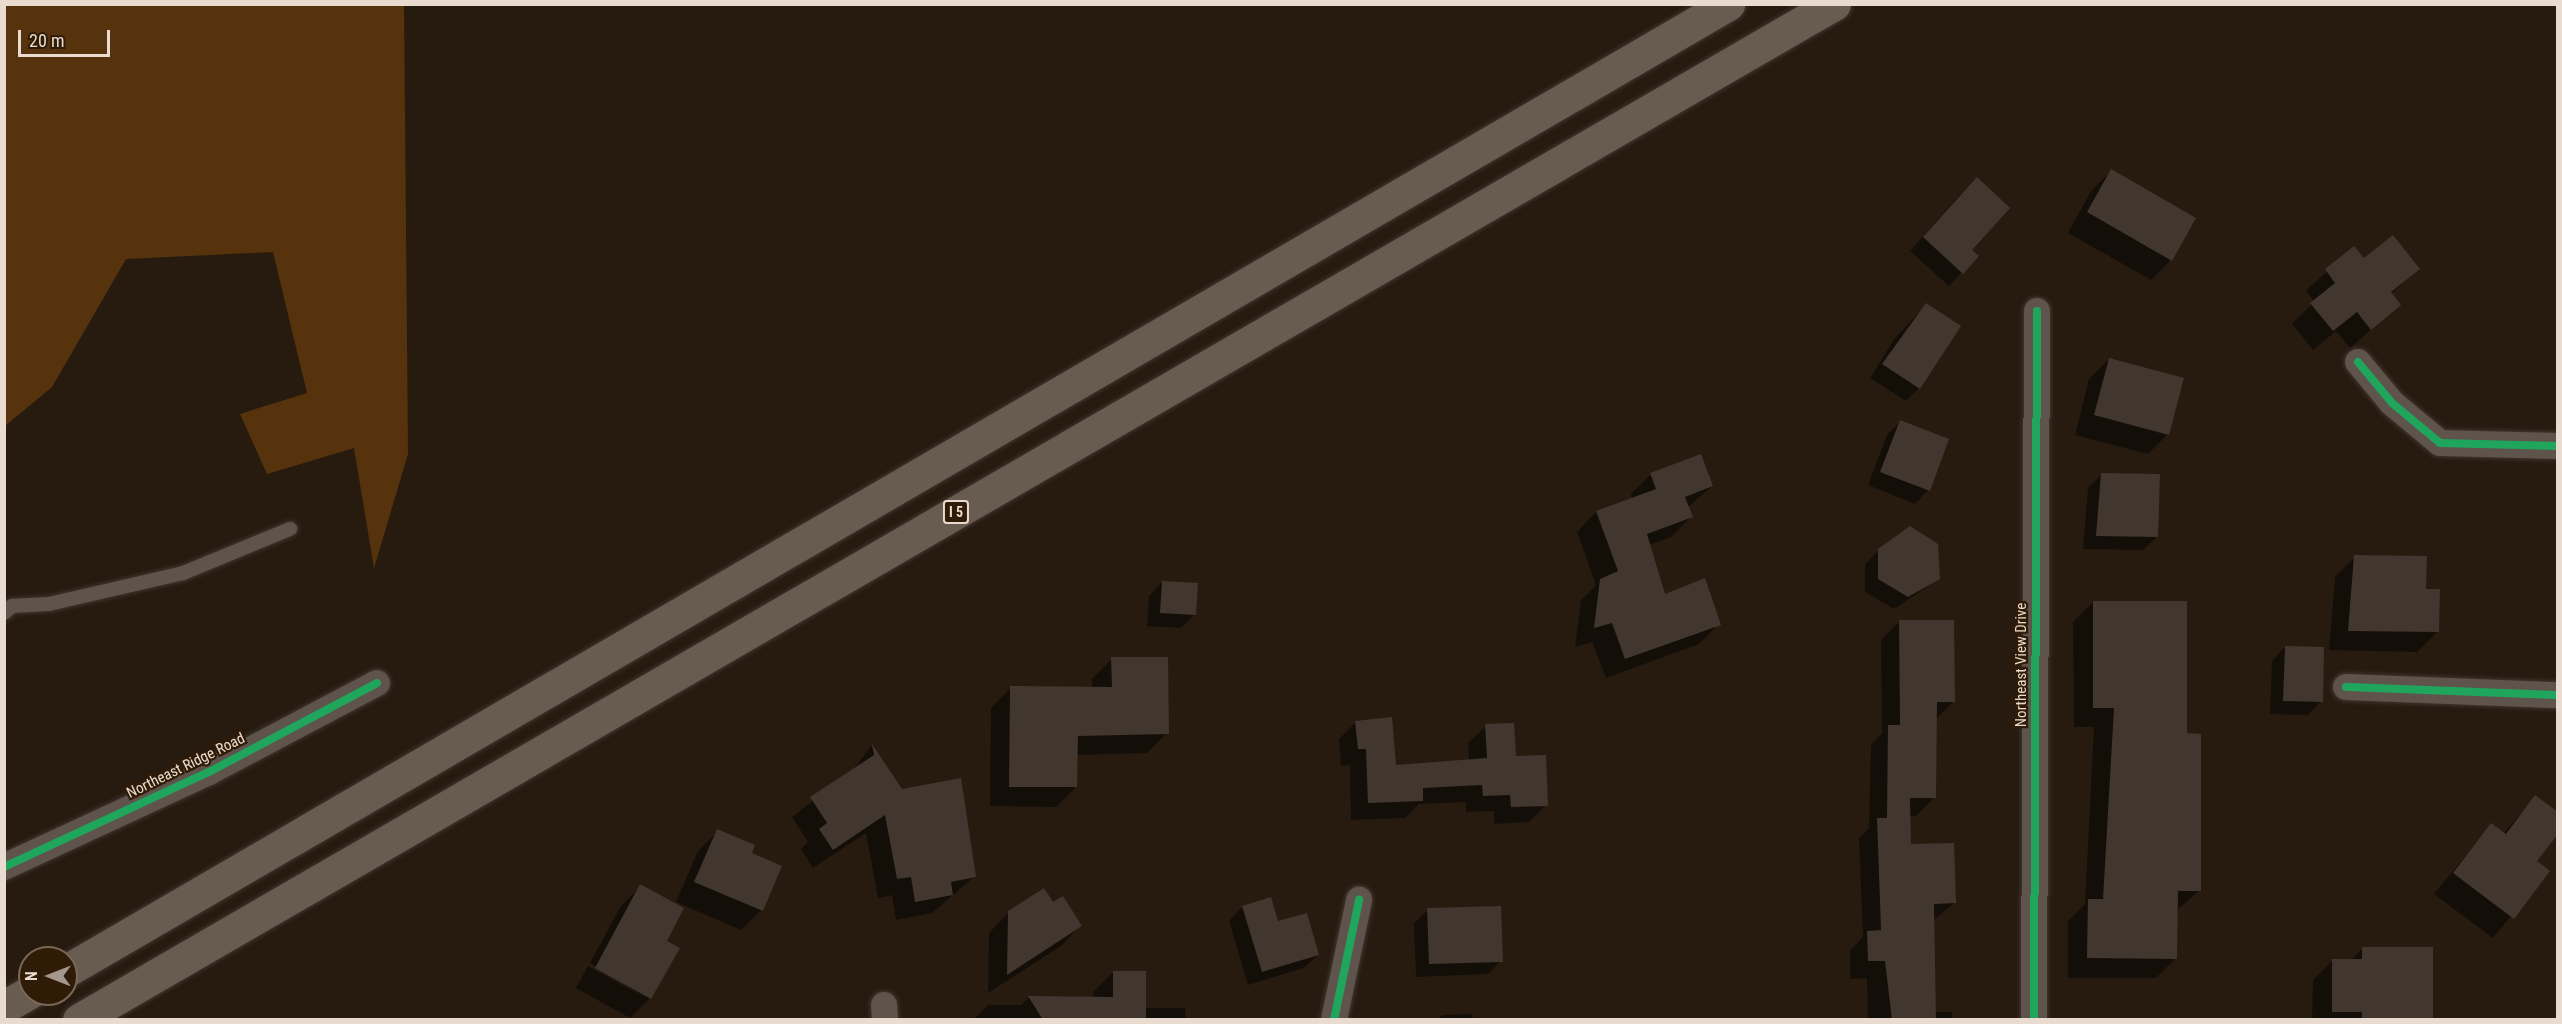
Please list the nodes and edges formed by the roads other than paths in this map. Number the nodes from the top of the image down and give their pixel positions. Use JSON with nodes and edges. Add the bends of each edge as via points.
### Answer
{"nodes":[{"id":1,"x":1728,"y":4,"type":"edge"},
{"id":2,"x":1834,"y":4,"type":"edge"},
{"id":3,"x":2037,"y":311,"type":"dead end"},
{"id":4,"x":2358,"y":362,"type":"dead end"},
{"id":5,"x":2558,"y":446,"type":"edge"},
{"id":6,"x":290,"y":529,"type":"dead end"},
{"id":7,"x":4,"y":613,"type":"edge"},
{"id":8,"x":377,"y":683,"type":"dead end"},
{"id":9,"x":2346,"y":687,"type":"dead end"},
{"id":10,"x":2558,"y":695,"type":"edge"},
{"id":11,"x":4,"y":867,"type":"edge"},
{"id":12,"x":1359,"y":900,"type":"dead end"},
{"id":13,"x":78,"y":964,"type":"edge"},
{"id":14,"x":18,"y":999,"type":"edge"},
{"id":15,"x":4,"y":1007,"type":"edge"},
{"id":16,"x":79,"y":1020,"type":"edge"},
{"id":17,"x":1334,"y":1020,"type":"edge"},
{"id":18,"x":2034,"y":1020,"type":"edge"}],
"edges":[{"from":1,"to":13,"type":"highway"},
{"from":2,"to":16,"type":"highway","number":"I 5"},
{"from":3,"to":18,"type":"street","name":"Northeast View Drive"},
{"from":4,"to":5,"type":"street","via":[[2392,403],[2440,443]]},
{"from":6,"to":7,"type":"lane","via":[[183,573],[49,604],[12,606]]},
{"from":8,"to":11,"type":"street","name":"Northeast Ridge Road","via":[[209,772]]},
{"from":9,"to":10,"type":"street"},
{"from":12,"to":17,"type":"street"},
{"from":14,"to":15,"type":"highway"}]}
